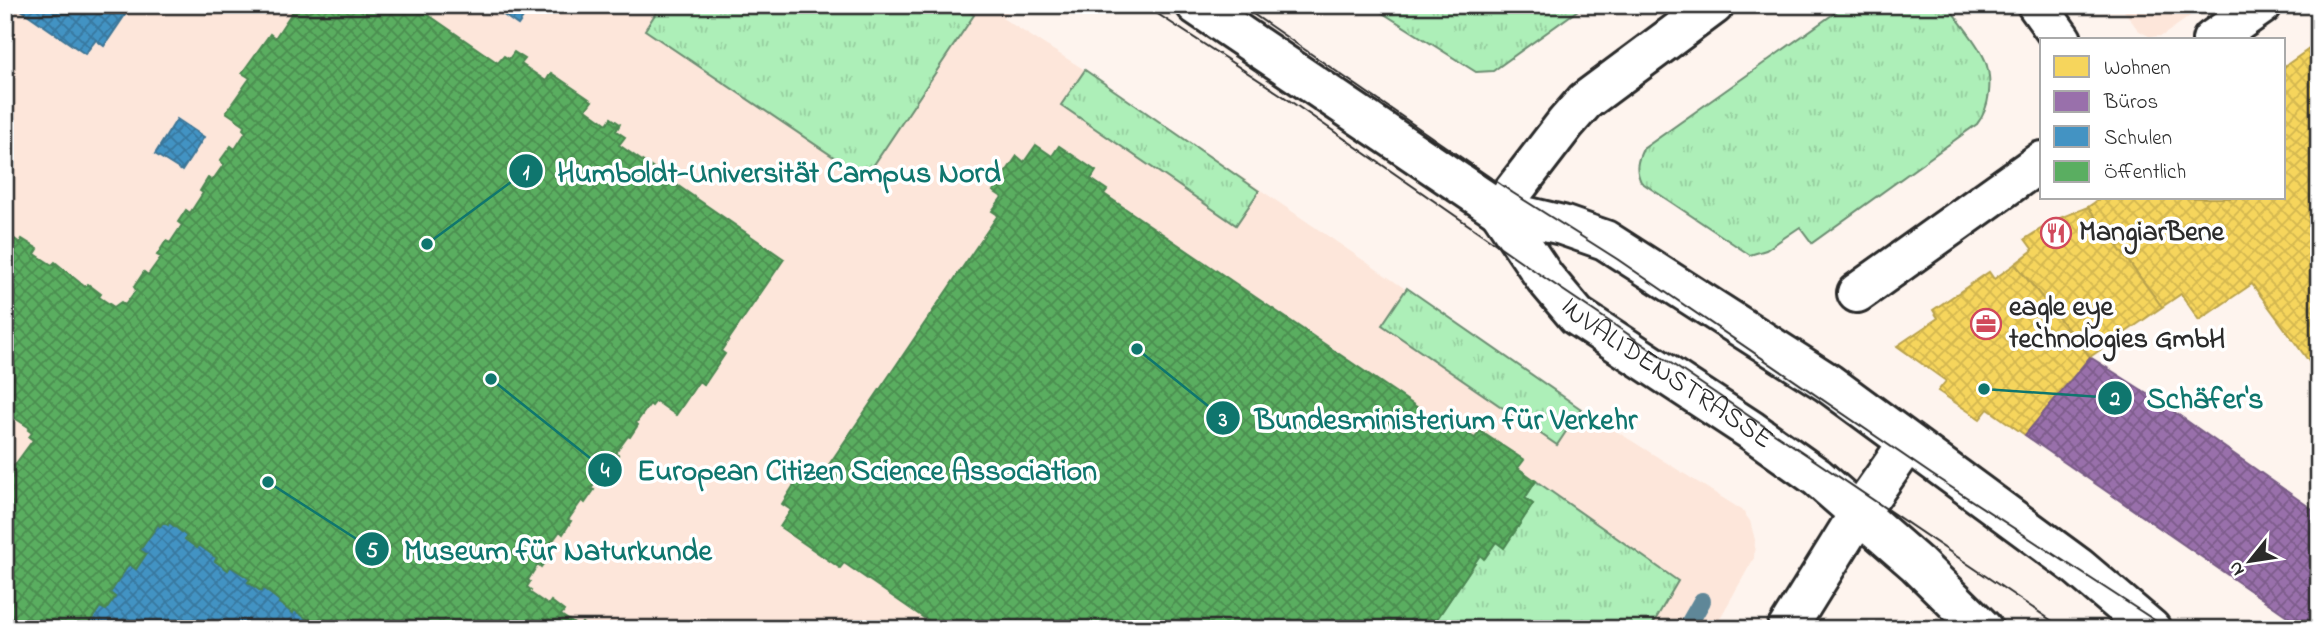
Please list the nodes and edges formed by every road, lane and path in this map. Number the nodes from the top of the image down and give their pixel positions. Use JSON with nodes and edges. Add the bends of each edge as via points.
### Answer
{"nodes":[{"id":1,"x":1196,"y":5,"type":"edge"},
{"id":2,"x":1714,"y":5,"type":"edge"},
{"id":3,"x":2037,"y":5,"type":"edge"},
{"id":4,"x":2262,"y":5,"type":"edge"},
{"id":5,"x":2061,"y":38,"type":"edge"},
{"id":6,"x":2215,"y":38,"type":"edge"},
{"id":7,"x":2040,"y":162,"type":"edge"},
{"id":8,"x":1499,"y":210,"type":"junction"},
{"id":9,"x":1857,"y":293,"type":"dead end"},
{"id":10,"x":1908,"y":443,"type":"junction"},
{"id":11,"x":1859,"y":513,"type":"junction"},
{"id":12,"x":1787,"y":629,"type":"edge"},
{"id":13,"x":1983,"y":629,"type":"edge"},
{"id":14,"x":2151,"y":629,"type":"edge"}],
"edges":[{"from":1,"to":8,"type":"main road","name":"INVALIDENSTRASSE"},
{"from":2,"to":8,"type":"main road","via":[[1585,101]]},
{"from":3,"to":5,"type":"main road"},
{"from":4,"to":6,"type":"main road"},
{"from":7,"to":9,"type":"main road"},
{"from":8,"to":10,"type":"main road","name":"INVALIDENSTRASSE","via":[[1585,232],[1623,250],[1828,383]]},
{"from":8,"to":11,"type":"main road","name":"INVALIDENSTRASSE","via":[[1577,316],[1752,431]]},
{"from":10,"to":11,"type":"main road"},
{"from":10,"to":14,"type":"main road","name":"INVALIDENSTRASSE","via":[[2078,567]]},
{"from":11,"to":12,"type":"main road"},
{"from":11,"to":13,"type":"main road","name":"INVALIDENSTRASSE"}]}
